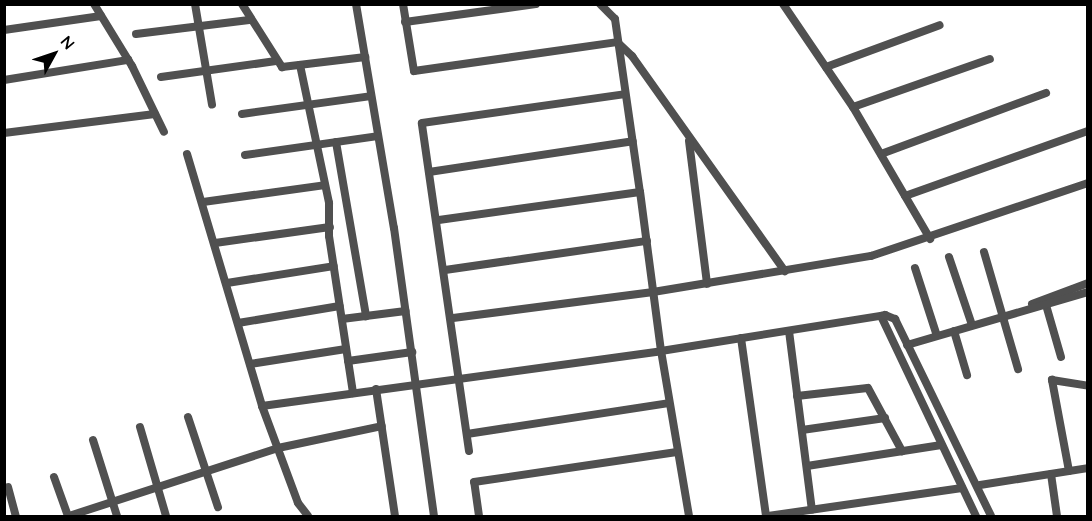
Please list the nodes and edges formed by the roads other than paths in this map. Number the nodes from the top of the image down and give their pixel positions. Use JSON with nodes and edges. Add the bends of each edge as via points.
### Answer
{"nodes":[{"id":1,"x":94,"y":4,"type":"edge"},
{"id":2,"x":195,"y":4,"type":"edge"},
{"id":3,"x":242,"y":4,"type":"edge"},
{"id":4,"x":356,"y":4,"type":"edge"},
{"id":5,"x":403,"y":4,"type":"edge"},
{"id":6,"x":536,"y":4,"type":"edge"},
{"id":7,"x":600,"y":4,"type":"edge"},
{"id":8,"x":783,"y":4,"type":"edge"},
{"id":9,"x":101,"y":16,"type":"junction"},
{"id":10,"x":249,"y":20,"type":"junction"},
{"id":11,"x":405,"y":22,"type":"junction"},
{"id":12,"x":940,"y":25,"type":"dead end"},
{"id":13,"x":199,"y":26,"type":"junction"},
{"id":14,"x":4,"y":30,"type":"edge"},
{"id":15,"x":136,"y":34,"type":"dead end"},
{"id":16,"x":617,"y":42,"type":"junction"},
{"id":17,"x":365,"y":57,"type":"junction"},
{"id":18,"x":990,"y":59,"type":"dead end"},
{"id":19,"x":129,"y":60,"type":"junction"},
{"id":20,"x":276,"y":61,"type":"junction"},
{"id":21,"x":300,"y":65,"type":"junction"},
{"id":22,"x":826,"y":67,"type":"junction"},
{"id":23,"x":206,"y":71,"type":"junction"},
{"id":24,"x":161,"y":77,"type":"dead end"},
{"id":25,"x":4,"y":80,"type":"edge"},
{"id":26,"x":1046,"y":93,"type":"dead end"},
{"id":27,"x":625,"y":94,"type":"junction"},
{"id":28,"x":371,"y":96,"type":"junction"},
{"id":29,"x":212,"y":105,"type":"dead end"},
{"id":30,"x":308,"y":106,"type":"junction"},
{"id":31,"x":853,"y":107,"type":"junction"},
{"id":32,"x":155,"y":114,"type":"junction"},
{"id":33,"x":242,"y":114,"type":"dead end"},
{"id":34,"x":1088,"y":130,"type":"edge"},
{"id":35,"x":164,"y":132,"type":"dead end"},
{"id":36,"x":4,"y":134,"type":"edge"},
{"id":37,"x":378,"y":136,"type":"junction"},
{"id":38,"x":688,"y":137,"type":"junction"},
{"id":39,"x":633,"y":141,"type":"junction"},
{"id":40,"x":336,"y":142,"type":"junction"},
{"id":41,"x":316,"y":146,"type":"junction"},
{"id":42,"x":187,"y":154,"type":"dead end"},
{"id":43,"x":881,"y":154,"type":"junction"},
{"id":44,"x":244,"y":155,"type":"dead end"},
{"id":45,"x":429,"y":172,"type":"junction"},
{"id":46,"x":1088,"y":183,"type":"edge"},
{"id":47,"x":325,"y":185,"type":"junction"},
{"id":48,"x":640,"y":192,"type":"junction"},
{"id":49,"x":905,"y":196,"type":"junction"},
{"id":50,"x":203,"y":202,"type":"junction"},
{"id":51,"x":437,"y":220,"type":"junction"},
{"id":52,"x":330,"y":226,"type":"junction"},
{"id":53,"x":930,"y":239,"type":"junction"},
{"id":54,"x":646,"y":241,"type":"junction"},
{"id":55,"x":215,"y":243,"type":"junction"},
{"id":56,"x":984,"y":252,"type":"dead end"},
{"id":57,"x":949,"y":257,"type":"dead end"},
{"id":58,"x":334,"y":266,"type":"junction"},
{"id":59,"x":915,"y":268,"type":"dead end"},
{"id":60,"x":445,"y":270,"type":"junction"},
{"id":61,"x":785,"y":271,"type":"junction"},
{"id":62,"x":227,"y":283,"type":"junction"},
{"id":63,"x":1088,"y":283,"type":"edge"},
{"id":64,"x":707,"y":284,"type":"junction"},
{"id":65,"x":653,"y":292,"type":"junction"},
{"id":66,"x":1088,"y":292,"type":"edge"},
{"id":67,"x":1032,"y":305,"type":"junction"},
{"id":68,"x":1046,"y":305,"type":"junction"},
{"id":69,"x":340,"y":306,"type":"junction"},
{"id":70,"x":406,"y":311,"type":"junction"},
{"id":71,"x":1003,"y":315,"type":"junction"},
{"id":72,"x":366,"y":316,"type":"junction"},
{"id":73,"x":880,"y":316,"type":"junction"},
{"id":74,"x":453,"y":318,"type":"junction"},
{"id":75,"x":342,"y":319,"type":"junction"},
{"id":76,"x":238,"y":323,"type":"junction"},
{"id":77,"x":972,"y":325,"type":"junction"},
{"id":78,"x":789,"y":331,"type":"junction"},
{"id":79,"x":954,"y":331,"type":"junction"},
{"id":80,"x":937,"y":336,"type":"junction"},
{"id":81,"x":741,"y":338,"type":"junction"},
{"id":82,"x":908,"y":345,"type":"junction"},
{"id":83,"x":346,"y":348,"type":"junction"},
{"id":84,"x":661,"y":351,"type":"junction"},
{"id":85,"x":412,"y":352,"type":"junction"},
{"id":86,"x":1061,"y":357,"type":"dead end"},
{"id":87,"x":348,"y":361,"type":"junction"},
{"id":88,"x":250,"y":364,"type":"junction"},
{"id":89,"x":1018,"y":369,"type":"dead end"},
{"id":90,"x":968,"y":375,"type":"dead end"},
{"id":91,"x":460,"y":378,"type":"junction"},
{"id":92,"x":417,"y":384,"type":"junction"},
{"id":93,"x":1088,"y":386,"type":"edge"},
{"id":94,"x":376,"y":389,"type":"junction"},
{"id":95,"x":353,"y":393,"type":"junction"},
{"id":96,"x":797,"y":396,"type":"junction"},
{"id":97,"x":669,"y":403,"type":"junction"},
{"id":98,"x":262,"y":406,"type":"junction"},
{"id":99,"x":188,"y":417,"type":"dead end"},
{"id":100,"x":885,"y":418,"type":"junction"},
{"id":101,"x":382,"y":426,"type":"junction"},
{"id":102,"x":140,"y":427,"type":"dead end"},
{"id":103,"x":802,"y":430,"type":"junction"},
{"id":104,"x":467,"y":434,"type":"junction"},
{"id":105,"x":93,"y":440,"type":"dead end"},
{"id":106,"x":941,"y":445,"type":"junction"},
{"id":107,"x":278,"y":448,"type":"junction"},
{"id":108,"x":470,"y":451,"type":"dead end"},
{"id":109,"x":902,"y":451,"type":"junction"},
{"id":110,"x":677,"y":452,"type":"junction"},
{"id":111,"x":807,"y":466,"type":"junction"},
{"id":112,"x":1088,"y":468,"type":"edge"},
{"id":113,"x":972,"y":471,"type":"junction"},
{"id":114,"x":1069,"y":471,"type":"junction"},
{"id":115,"x":207,"y":472,"type":"junction"},
{"id":116,"x":1051,"y":474,"type":"junction"},
{"id":117,"x":54,"y":477,"type":"dead end"},
{"id":118,"x":956,"y":477,"type":"junction"},
{"id":119,"x":8,"y":487,"type":"dead end"},
{"id":120,"x":981,"y":488,"type":"junction"},
{"id":121,"x":158,"y":489,"type":"junction"},
{"id":122,"x":964,"y":492,"type":"junction"},
{"id":123,"x":113,"y":503,"type":"junction"},
{"id":124,"x":218,"y":507,"type":"dead end"},
{"id":125,"x":812,"y":510,"type":"junction"},
{"id":126,"x":16,"y":516,"type":"edge"},
{"id":127,"x":68,"y":516,"type":"edge"},
{"id":128,"x":117,"y":516,"type":"edge"},
{"id":129,"x":166,"y":516,"type":"edge"},
{"id":130,"x":308,"y":516,"type":"edge"},
{"id":131,"x":395,"y":516,"type":"edge"},
{"id":132,"x":434,"y":516,"type":"edge"},
{"id":133,"x":479,"y":516,"type":"edge"},
{"id":134,"x":689,"y":516,"type":"edge"},
{"id":135,"x":767,"y":516,"type":"edge"},
{"id":136,"x":976,"y":516,"type":"edge"},
{"id":137,"x":991,"y":516,"type":"edge"},
{"id":138,"x":1057,"y":516,"type":"edge"}],
"edges":[{"from":1,"to":9,"type":"street"},
{"from":2,"to":13,"type":"street"},
{"from":3,"to":10,"type":"street"},
{"from":4,"to":17,"type":"street"},
{"from":5,"to":11,"type":"street"},
{"from":6,"to":11,"type":"street"},
{"from":7,"to":16,"type":"street","via":[[615,19]]},
{"from":8,"to":22,"type":"street"},
{"from":9,"to":14,"type":"street"},
{"from":9,"to":19,"type":"street"},
{"from":10,"to":13,"type":"street"},
{"from":10,"to":20,"type":"street"},
{"from":11,"to":16,"type":"street","via":[[414,71]]},
{"from":12,"to":22,"type":"street"},
{"from":13,"to":15,"type":"street"},
{"from":13,"to":23,"type":"street"},
{"from":16,"to":27,"type":"street"},
{"from":16,"to":38,"type":"street","via":[[632,56]]},
{"from":17,"to":21,"type":"street"},
{"from":17,"to":28,"type":"street"},
{"from":18,"to":31,"type":"street"},
{"from":19,"to":25,"type":"street"},
{"from":19,"to":32,"type":"street"},
{"from":20,"to":21,"type":"street","via":[[282,67]]},
{"from":20,"to":23,"type":"street"},
{"from":21,"to":30,"type":"street"},
{"from":22,"to":31,"type":"street"},
{"from":23,"to":24,"type":"street"},
{"from":23,"to":29,"type":"street"},
{"from":26,"to":43,"type":"street"},
{"from":27,"to":39,"type":"street"},
{"from":27,"to":45,"type":"street","via":[[422,123]]},
{"from":28,"to":30,"type":"street"},
{"from":28,"to":37,"type":"street"},
{"from":30,"to":33,"type":"street"},
{"from":30,"to":41,"type":"street"},
{"from":31,"to":43,"type":"street"},
{"from":32,"to":35,"type":"street"},
{"from":32,"to":36,"type":"street"},
{"from":34,"to":49,"type":"street"},
{"from":37,"to":40,"type":"street"},
{"from":37,"to":70,"type":"street"},
{"from":38,"to":61,"type":"street"},
{"from":38,"to":64,"type":"street"},
{"from":39,"to":45,"type":"street"},
{"from":39,"to":48,"type":"street"},
{"from":40,"to":41,"type":"street"},
{"from":40,"to":72,"type":"street"},
{"from":41,"to":44,"type":"street"},
{"from":41,"to":47,"type":"street"},
{"from":42,"to":50,"type":"street"},
{"from":43,"to":49,"type":"street"},
{"from":45,"to":51,"type":"street"},
{"from":46,"to":53,"type":"street"},
{"from":47,"to":50,"type":"street"},
{"from":47,"to":52,"type":"street"},
{"from":48,"to":51,"type":"street"},
{"from":48,"to":54,"type":"street"},
{"from":49,"to":53,"type":"street"},
{"from":50,"to":55,"type":"street"},
{"from":51,"to":60,"type":"street"},
{"from":52,"to":55,"type":"street"},
{"from":52,"to":58,"type":"street"},
{"from":53,"to":61,"type":"street","via":[[871,256]]},
{"from":54,"to":60,"type":"street"},
{"from":54,"to":65,"type":"street"},
{"from":55,"to":62,"type":"street"},
{"from":56,"to":71,"type":"street"},
{"from":57,"to":77,"type":"street"},
{"from":58,"to":62,"type":"street"},
{"from":58,"to":69,"type":"street"},
{"from":59,"to":80,"type":"street"},
{"from":60,"to":74,"type":"street"},
{"from":61,"to":64,"type":"street"},
{"from":62,"to":76,"type":"street"},
{"from":63,"to":67,"type":"street"},
{"from":64,"to":65,"type":"street"},
{"from":65,"to":74,"type":"street"},
{"from":65,"to":84,"type":"street"},
{"from":66,"to":68,"type":"street"},
{"from":67,"to":68,"type":"street"},
{"from":67,"to":71,"type":"street"},
{"from":68,"to":86,"type":"street"},
{"from":69,"to":75,"type":"street"},
{"from":69,"to":76,"type":"street"},
{"from":70,"to":72,"type":"street"},
{"from":70,"to":85,"type":"street"},
{"from":71,"to":77,"type":"street"},
{"from":71,"to":89,"type":"street"},
{"from":72,"to":75,"type":"street"},
{"from":73,"to":78,"type":"street"},
{"from":73,"to":82,"type":"street","via":[[895,319]]},
{"from":73,"to":106,"type":"street"},
{"from":74,"to":91,"type":"street"},
{"from":75,"to":83,"type":"street"},
{"from":76,"to":88,"type":"street"},
{"from":77,"to":79,"type":"street"},
{"from":78,"to":81,"type":"street"},
{"from":78,"to":96,"type":"street"},
{"from":79,"to":80,"type":"street"},
{"from":79,"to":90,"type":"street"},
{"from":80,"to":82,"type":"street"},
{"from":81,"to":84,"type":"street"},
{"from":81,"to":135,"type":"street"},
{"from":82,"to":113,"type":"street"},
{"from":83,"to":87,"type":"street"},
{"from":83,"to":88,"type":"street"},
{"from":84,"to":91,"type":"street"},
{"from":84,"to":97,"type":"street"},
{"from":85,"to":87,"type":"street"},
{"from":85,"to":92,"type":"street"},
{"from":87,"to":95,"type":"street"},
{"from":88,"to":98,"type":"street"},
{"from":91,"to":92,"type":"street"},
{"from":91,"to":104,"type":"street"},
{"from":92,"to":94,"type":"street"},
{"from":92,"to":132,"type":"street"},
{"from":93,"to":114,"type":"street","via":[[1052,380]]},
{"from":94,"to":95,"type":"street"},
{"from":94,"to":101,"type":"street"},
{"from":95,"to":98,"type":"street"},
{"from":96,"to":100,"type":"street","via":[[868,387]]},
{"from":96,"to":103,"type":"street"},
{"from":97,"to":104,"type":"street"},
{"from":97,"to":110,"type":"street"},
{"from":98,"to":107,"type":"street"},
{"from":99,"to":115,"type":"street"},
{"from":100,"to":103,"type":"street"},
{"from":100,"to":109,"type":"street"},
{"from":101,"to":107,"type":"street"},
{"from":101,"to":131,"type":"street"},
{"from":102,"to":121,"type":"street"},
{"from":103,"to":111,"type":"street"},
{"from":104,"to":108,"type":"street"},
{"from":105,"to":123,"type":"street"},
{"from":106,"to":109,"type":"street"},
{"from":106,"to":118,"type":"street"},
{"from":107,"to":115,"type":"street"},
{"from":107,"to":130,"type":"street","via":[[298,503]]},
{"from":109,"to":111,"type":"street"},
{"from":110,"to":133,"type":"street","via":[[474,482]]},
{"from":110,"to":134,"type":"street"},
{"from":111,"to":125,"type":"street"},
{"from":112,"to":114,"type":"street"},
{"from":113,"to":118,"type":"street"},
{"from":113,"to":120,"type":"street"},
{"from":114,"to":116,"type":"street"},
{"from":115,"to":121,"type":"street"},
{"from":115,"to":124,"type":"street"},
{"from":116,"to":120,"type":"street"},
{"from":116,"to":138,"type":"street"},
{"from":117,"to":127,"type":"street"},
{"from":118,"to":122,"type":"street"},
{"from":119,"to":126,"type":"street"},
{"from":120,"to":122,"type":"street"},
{"from":120,"to":137,"type":"street"},
{"from":121,"to":123,"type":"street"},
{"from":121,"to":129,"type":"street"},
{"from":122,"to":125,"type":"street"},
{"from":122,"to":136,"type":"street"},
{"from":123,"to":127,"type":"street"},
{"from":123,"to":128,"type":"street"},
{"from":125,"to":135,"type":"street"}]}
